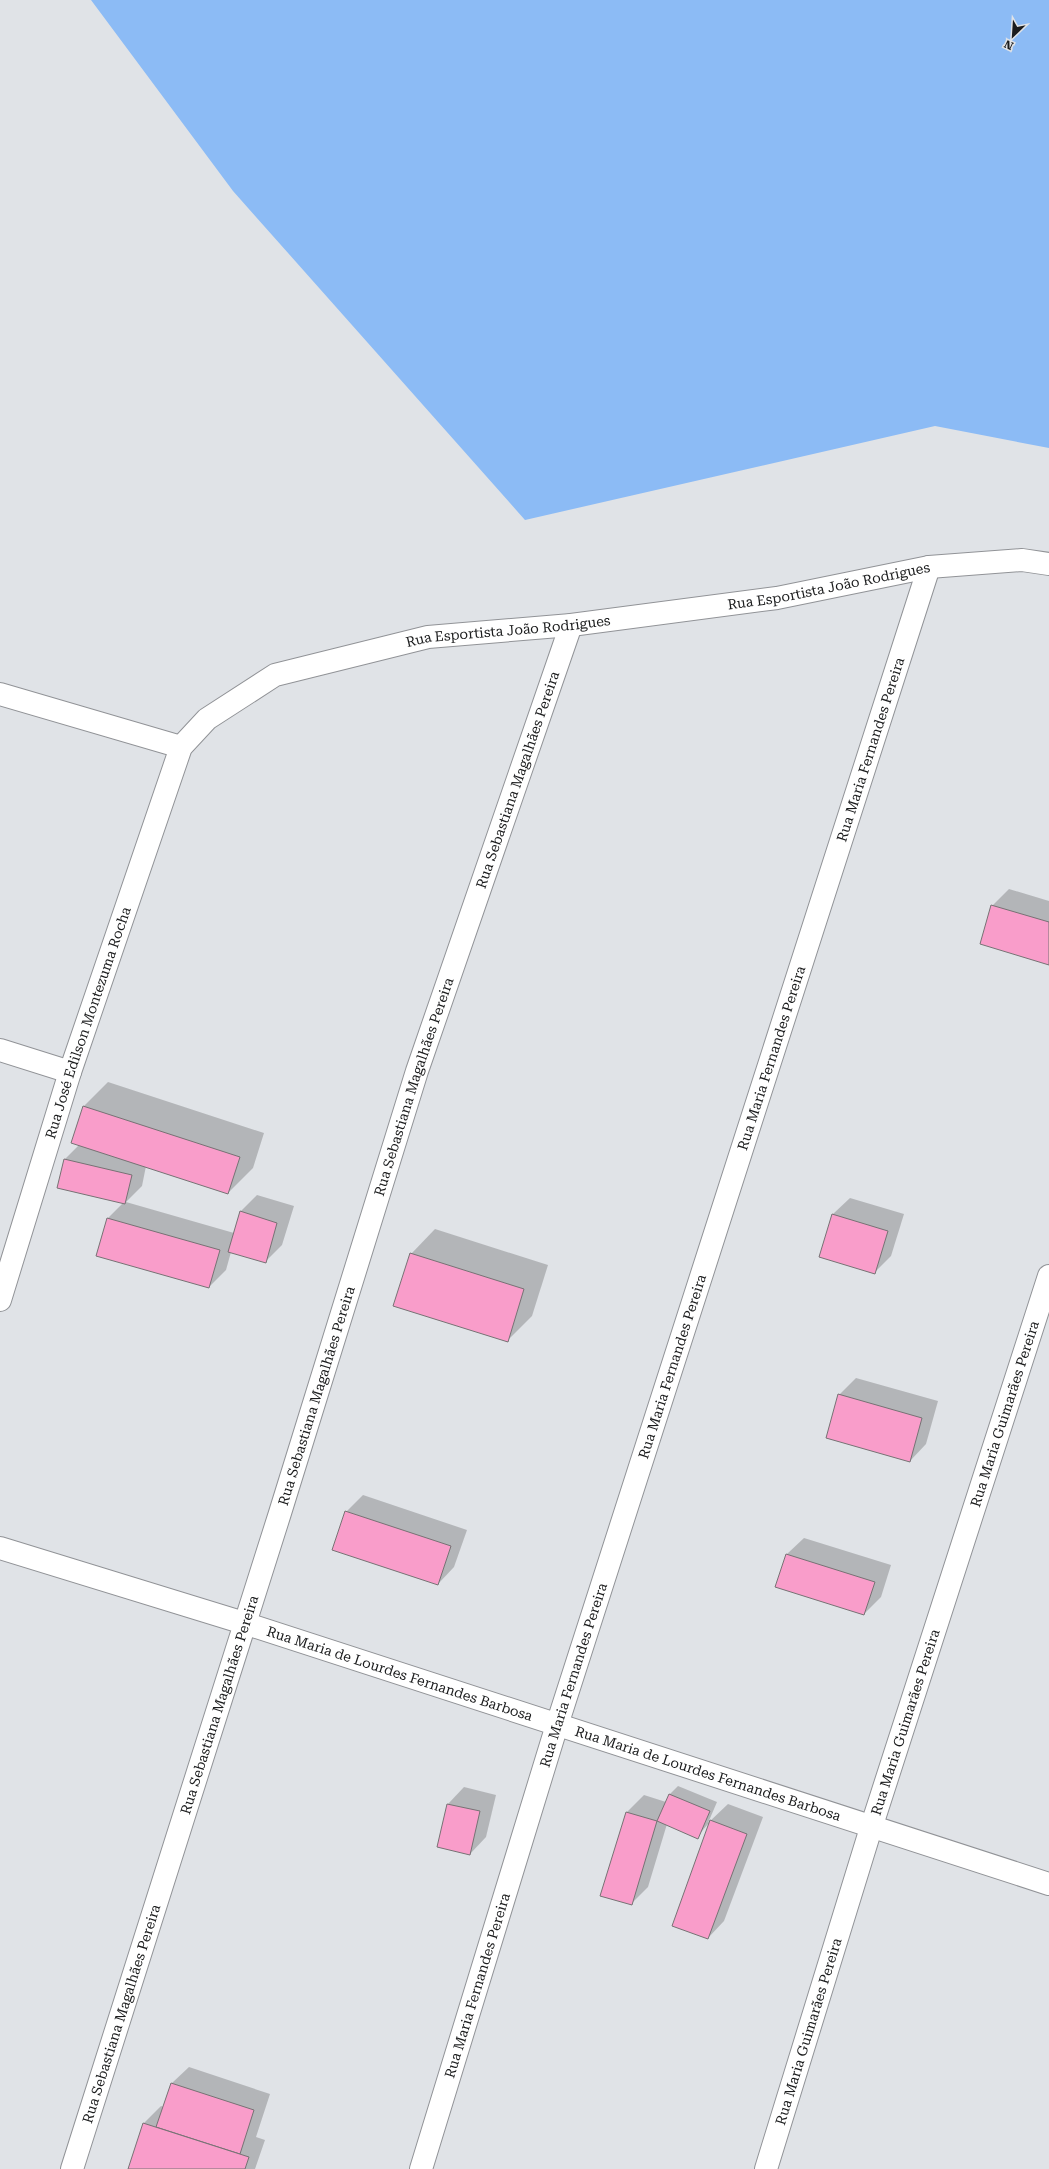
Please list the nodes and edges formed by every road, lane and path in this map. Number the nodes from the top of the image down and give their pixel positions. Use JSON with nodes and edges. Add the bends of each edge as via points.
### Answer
{"nodes":[{"id":1,"x":1049,"y":564,"type":"edge"},
{"id":2,"x":930,"y":567,"type":"junction"},
{"id":3,"x":571,"y":625,"type":"junction"},
{"id":4,"x":0,"y":694,"type":"edge"},
{"id":5,"x":181,"y":747,"type":"junction"},
{"id":6,"x":0,"y":1050,"type":"edge"},
{"id":7,"x":70,"y":1072,"type":"junction"},
{"id":8,"x":1049,"y":1276,"type":"edge"},
{"id":9,"x":0,"y":1300,"type":"edge"},
{"id":10,"x":0,"y":1548,"type":"edge"},
{"id":11,"x":244,"y":1623,"type":"junction"},
{"id":12,"x":557,"y":1726,"type":"junction"},
{"id":13,"x":871,"y":1828,"type":"junction"},
{"id":14,"x":1049,"y":1884,"type":"edge"},
{"id":15,"x":72,"y":2169,"type":"edge"},
{"id":16,"x":422,"y":2169,"type":"edge"},
{"id":17,"x":766,"y":2169,"type":"edge"}],
"edges":[{"from":1,"to":2,"type":"street","name":"Rua Esportista João Rodrigues","via":[[1022,560]]},
{"from":2,"to":3,"type":"street","name":"Rua Esportista João Rodrigues","via":[[777,598]]},
{"from":2,"to":12,"type":"street","name":"Rua Maria Fernandes Pereira"},
{"from":3,"to":5,"type":"street","name":"Rua Esportista João Rodrigues","via":[[428,637],[275,675],[207,719]]},
{"from":3,"to":11,"type":"street","name":"Rua Sebastiana Magalhães Pereira","via":[[417,1071]]},
{"from":4,"to":5,"type":"street"},
{"from":5,"to":7,"type":"street","name":"Rua José Edilson Montezuma Rocha"},
{"from":6,"to":7,"type":"street"},
{"from":7,"to":9,"type":"street","name":"Rua José Edilson Montezuma Rocha"},
{"from":8,"to":13,"type":"street","name":"Rua Maria Guimarães Pereira"},
{"from":10,"to":11,"type":"street","name":"Rua Maria de Lourdes Fernandes Barbosa"},
{"from":11,"to":12,"type":"street","name":"Rua Maria de Lourdes Fernandes Barbosa"},
{"from":11,"to":15,"type":"street","name":"Rua Sebastiana Magalhães Pereira"},
{"from":12,"to":13,"type":"street","name":"Rua Maria de Lourdes Fernandes Barbosa"},
{"from":12,"to":16,"type":"street","name":"Rua Maria Fernandes Pereira"},
{"from":13,"to":14,"type":"street","name":"Rua Maria de Lourdes Fernandes Barbosa"},
{"from":13,"to":17,"type":"street","name":"Rua Maria Guimarães Pereira"}]}
